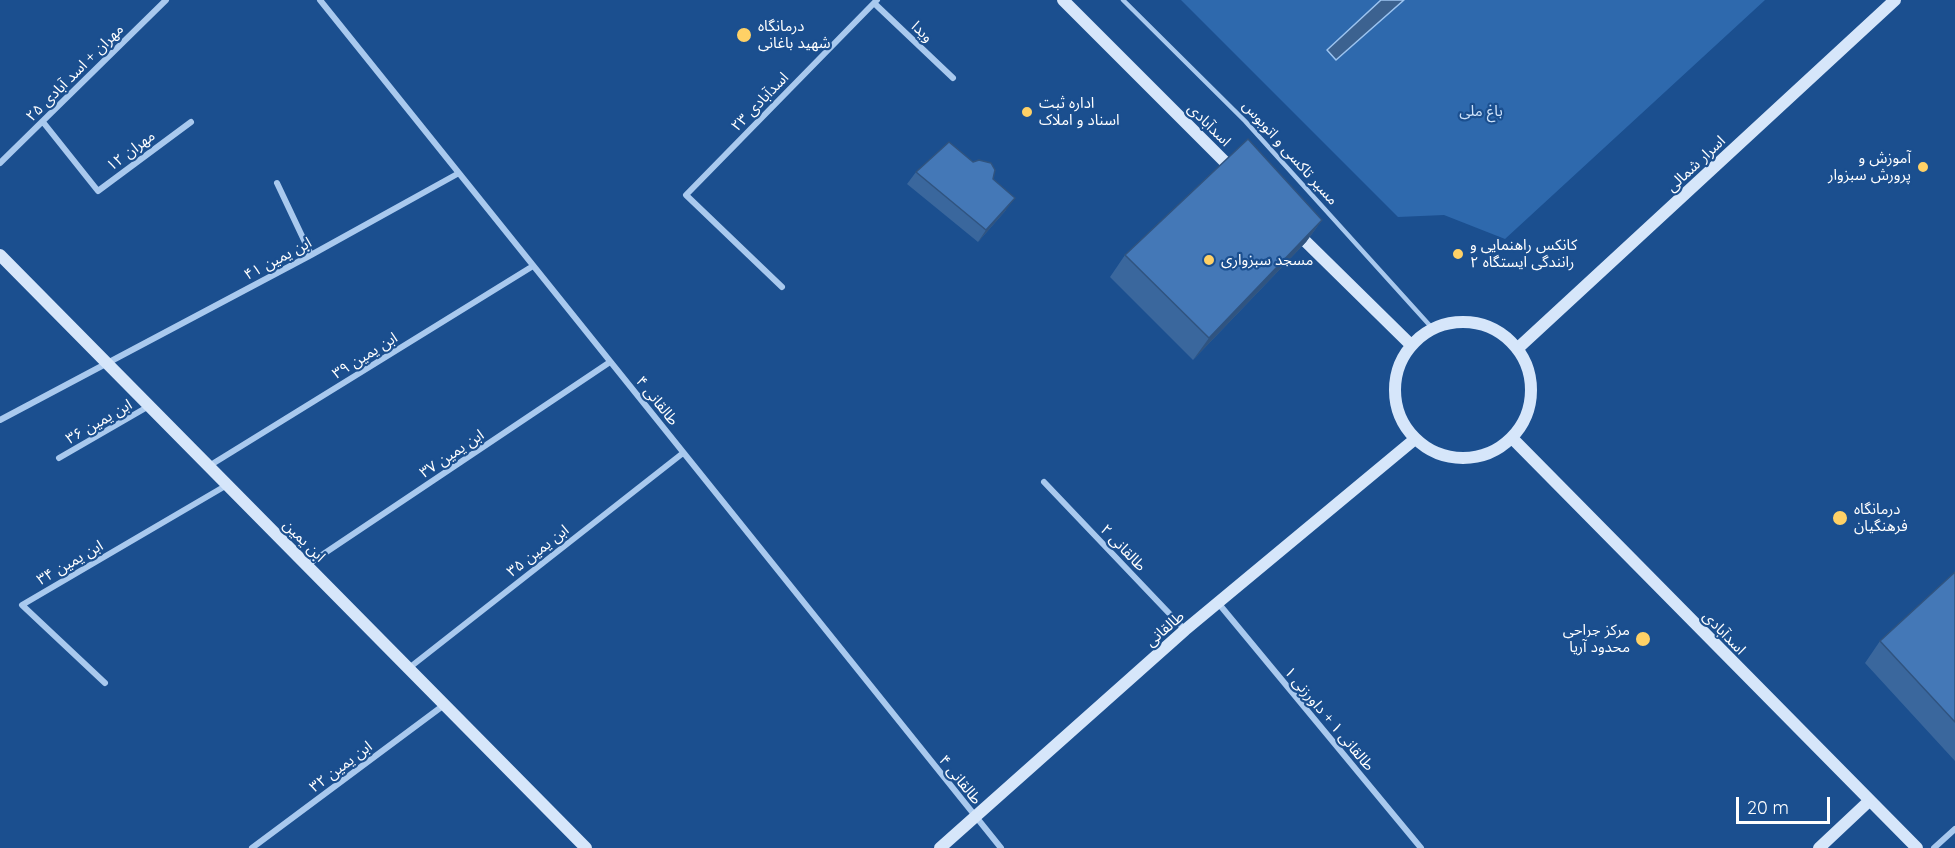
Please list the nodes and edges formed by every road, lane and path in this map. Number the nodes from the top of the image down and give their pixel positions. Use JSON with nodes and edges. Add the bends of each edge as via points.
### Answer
{"nodes":[{"id":1,"x":166,"y":0,"type":"edge"},
{"id":2,"x":320,"y":0,"type":"edge"},
{"id":3,"x":1063,"y":0,"type":"edge"},
{"id":4,"x":1123,"y":0,"type":"edge"},
{"id":5,"x":1895,"y":0,"type":"edge"},
{"id":6,"x":875,"y":2,"type":"edge"},
{"id":7,"x":953,"y":78,"type":"dead end"},
{"id":8,"x":43,"y":122,"type":"junction"},
{"id":9,"x":191,"y":122,"type":"dead end"},
{"id":10,"x":0,"y":163,"type":"edge"},
{"id":11,"x":459,"y":173,"type":"junction"},
{"id":12,"x":1242,"y":179,"type":"edge"},
{"id":13,"x":277,"y":183,"type":"dead end"},
{"id":14,"x":1284,"y":221,"type":"edge"},
{"id":15,"x":0,"y":255,"type":"edge"},
{"id":16,"x":311,"y":255,"type":"junction"},
{"id":17,"x":533,"y":266,"type":"junction"},
{"id":18,"x":782,"y":287,"type":"dead end"},
{"id":19,"x":1433,"y":329,"type":"junction"},
{"id":20,"x":1411,"y":345,"type":"junction"},
{"id":21,"x":1517,"y":349,"type":"junction"},
{"id":22,"x":610,"y":362,"type":"junction"},
{"id":23,"x":108,"y":364,"type":"junction"},
{"id":24,"x":150,"y":406,"type":"junction"},
{"id":25,"x":0,"y":420,"type":"edge"},
{"id":26,"x":1512,"y":438,"type":"junction"},
{"id":27,"x":1414,"y":439,"type":"junction"},
{"id":28,"x":683,"y":453,"type":"junction"},
{"id":29,"x":59,"y":458,"type":"dead end"},
{"id":30,"x":209,"y":466,"type":"junction"},
{"id":31,"x":1044,"y":482,"type":"dead end"},
{"id":32,"x":228,"y":485,"type":"junction"},
{"id":33,"x":307,"y":565,"type":"junction"},
{"id":34,"x":1219,"y":604,"type":"junction"},
{"id":35,"x":1185,"y":630,"type":"junction"},
{"id":36,"x":409,"y":669,"type":"junction"},
{"id":37,"x":105,"y":683,"type":"dead end"},
{"id":38,"x":444,"y":705,"type":"junction"},
{"id":39,"x":1868,"y":801,"type":"junction"},
{"id":40,"x":974,"y":817,"type":"junction"},
{"id":41,"x":1955,"y":829,"type":"edge"},
{"id":42,"x":252,"y":848,"type":"edge"},
{"id":43,"x":586,"y":848,"type":"edge"},
{"id":44,"x":940,"y":848,"type":"edge"},
{"id":45,"x":1001,"y":848,"type":"edge"},
{"id":46,"x":1421,"y":848,"type":"edge"},
{"id":47,"x":1819,"y":848,"type":"edge"},
{"id":48,"x":1917,"y":848,"type":"edge"},
{"id":49,"x":1934,"y":848,"type":"edge"}],
"edges":[{"from":1,"to":8,"type":"street","name":"مهران + اسد آبادی ۲۵"},
{"from":2,"to":11,"type":"street","name":"طالقانی ۴"},
{"from":3,"to":12,"type":"main road","name":"اسدآبادی"},
{"from":4,"to":19,"type":"lane","name":"مسیر تاکسی و اتوبوس","via":[[1245,121]]},
{"from":5,"to":21,"type":"main road","name":"اسرار شمالی"},
{"from":6,"to":7,"type":"street","name":"ویدا"},
{"from":6,"to":18,"type":"street","name":"اسدآبادی ۲۳","via":[[686,195]]},
{"from":8,"to":9,"type":"street","name":"مهران ۱۲","via":[[98,191]]},
{"from":8,"to":10,"type":"street","name":"مهران + اسد آبادی ۲۵"},
{"from":11,"to":16,"type":"street","name":"ابن یمین ۴۱"},
{"from":11,"to":17,"type":"street","name":"طالقانی ۴"},
{"from":13,"to":16,"type":"street"},
{"from":14,"to":20,"type":"main road"},
{"from":15,"to":23,"type":"main road","name":"ابن یمین"},
{"from":16,"to":23,"type":"street","name":"ابن یمین ۴۱"},
{"from":17,"to":22,"type":"street","name":"طالقانی ۴"},
{"from":17,"to":30,"type":"street","name":"ابن یمین ۳۹"},
{"from":19,"to":20,"type":"main road"},
{"from":19,"to":21,"type":"main road","via":[[1454,322],[1477,324],[1498,332]]},
{"from":20,"to":27,"type":"main road","via":[[1398,367],[1394,392],[1400,418]]},
{"from":21,"to":26,"type":"main road","via":[[1528,371],[1531,395],[1525,418]]},
{"from":22,"to":28,"type":"street","name":"طالقانی ۴"},
{"from":22,"to":33,"type":"street","name":"ابن یمین ۳۷"},
{"from":23,"to":24,"type":"main road","name":"ابن یمین"},
{"from":23,"to":25,"type":"street","name":"ابن یمین ۴۱"},
{"from":24,"to":29,"type":"street","name":"ابن یمین ۳۶"},
{"from":24,"to":30,"type":"main road","name":"ابن یمین"},
{"from":26,"to":27,"type":"main road","via":[[1490,453],[1464,459],[1437,454]]},
{"from":26,"to":39,"type":"main road","name":"اسدآبادی"},
{"from":27,"to":34,"type":"main road","name":"طالقانی"},
{"from":28,"to":36,"type":"street","name":"ابن یمین ۳۵"},
{"from":28,"to":40,"type":"street","name":"طالقانی ۴"},
{"from":30,"to":32,"type":"main road","name":"ابن یمین"},
{"from":31,"to":35,"type":"street","name":"طالقانی ۲"},
{"from":32,"to":33,"type":"main road","name":"ابن یمین"},
{"from":32,"to":37,"type":"street","name":"ابن یمین ۳۴","via":[[22,605]]},
{"from":33,"to":36,"type":"main road","name":"ابن یمین"},
{"from":34,"to":35,"type":"main road","name":"طالقانی"},
{"from":34,"to":46,"type":"street","name":"طالقانی ۱ + داورزنی ۱"},
{"from":35,"to":40,"type":"main road","name":"طالقانی"},
{"from":36,"to":38,"type":"main road","name":"ابن یمین"},
{"from":38,"to":42,"type":"street","name":"ابن یمین ۳۲"},
{"from":38,"to":43,"type":"main road","name":"ابن یمین"},
{"from":39,"to":47,"type":"main road"},
{"from":39,"to":48,"type":"main road","name":"اسدآبادی"},
{"from":40,"to":44,"type":"main road","name":"طالقانی"},
{"from":40,"to":45,"type":"street","name":"طالقانی ۴"},
{"from":41,"to":49,"type":"street"}]}
